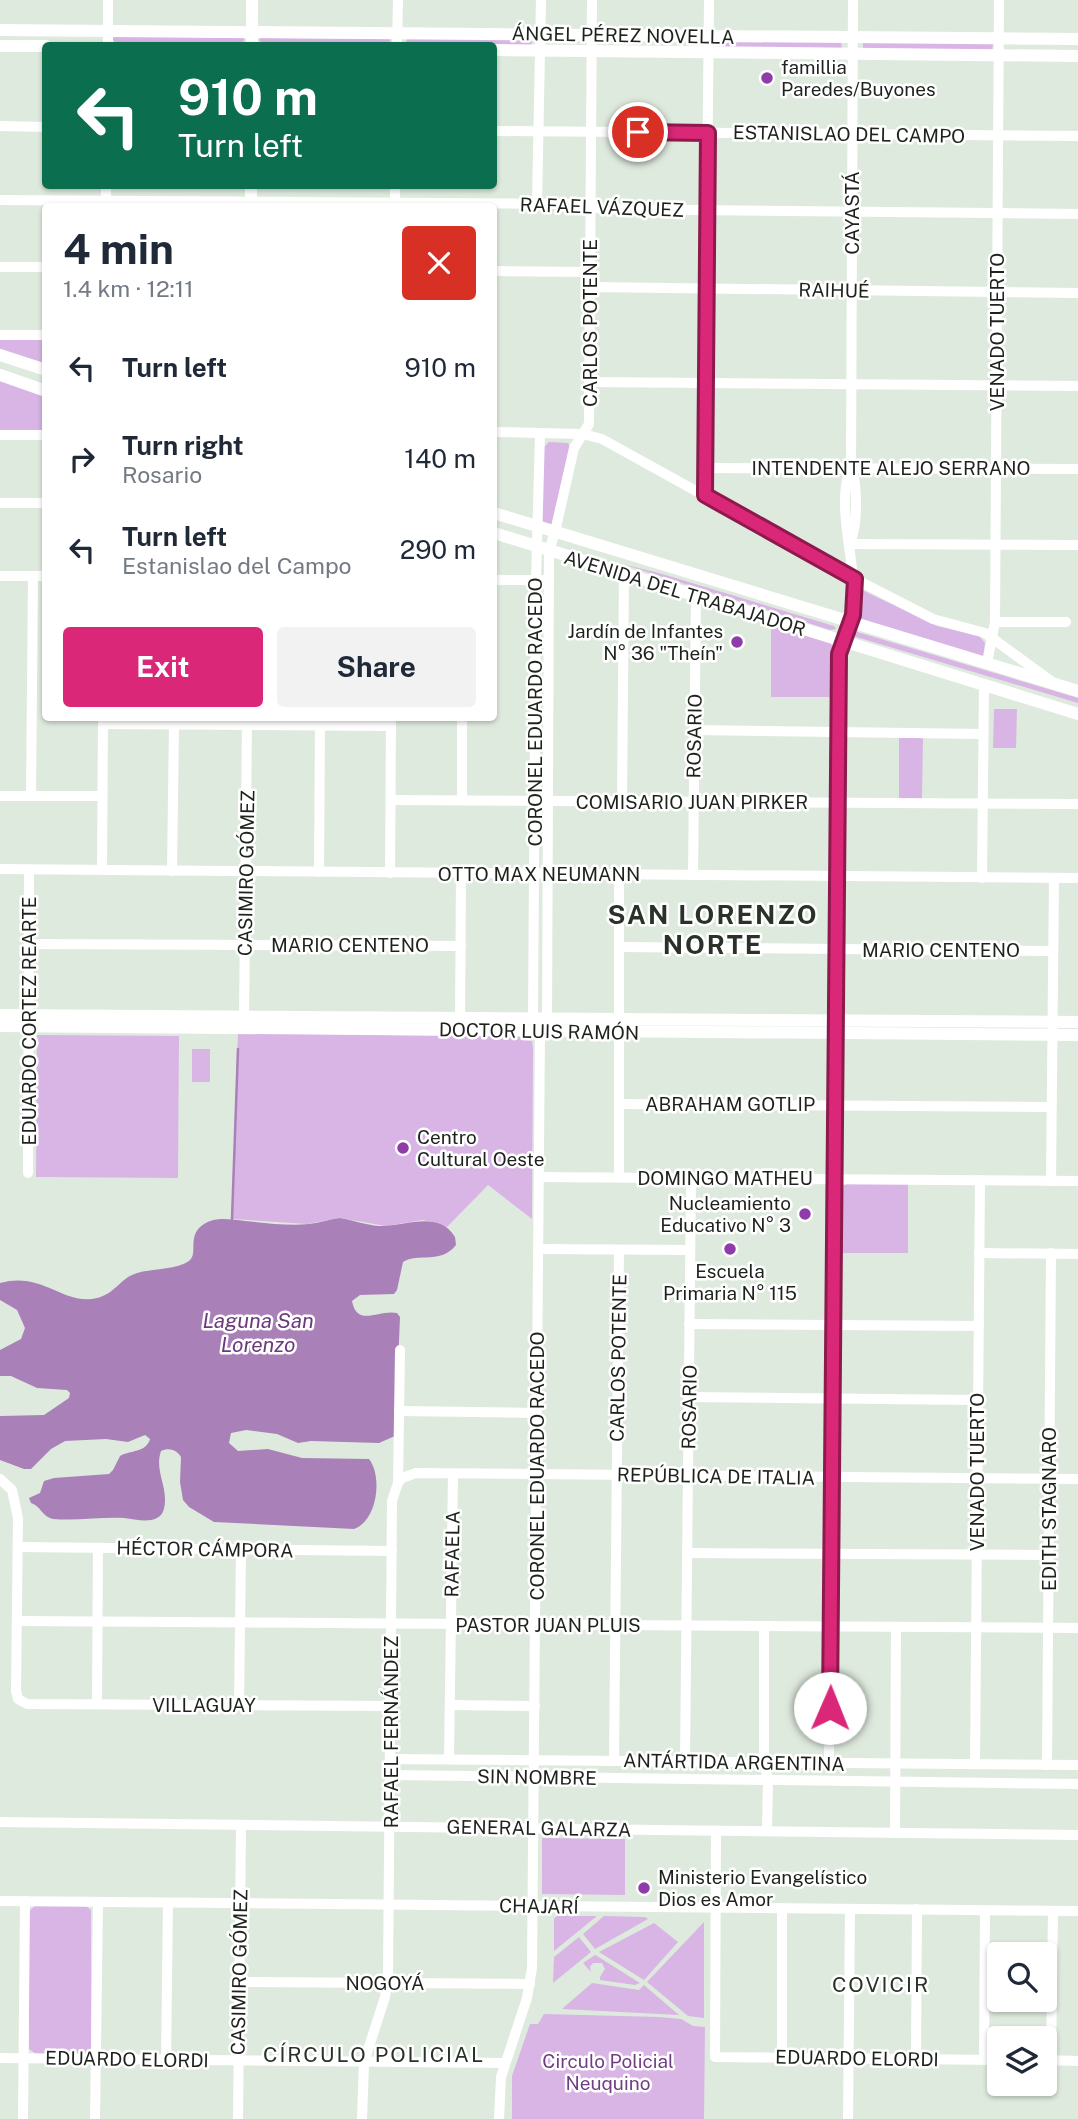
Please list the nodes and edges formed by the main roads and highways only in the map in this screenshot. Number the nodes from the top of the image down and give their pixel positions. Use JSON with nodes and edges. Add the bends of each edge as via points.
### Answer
{"nodes":[{"id":1,"x":253,"y":0,"type":"edge"},
{"id":2,"x":0,"y":30,"type":"edge"},
{"id":3,"x":252,"y":32,"type":"junction"},
{"id":4,"x":397,"y":39,"type":"edge"},
{"id":5,"x":1078,"y":39,"type":"edge"},
{"id":6,"x":252,"y":42,"type":"edge"},
{"id":7,"x":0,"y":46,"type":"edge"},
{"id":8,"x":42,"y":46,"type":"edge"},
{"id":9,"x":497,"y":50,"type":"edge"},
{"id":10,"x":1078,"y":56,"type":"edge"},
{"id":11,"x":0,"y":355,"type":"edge"},
{"id":12,"x":42,"y":369,"type":"edge"},
{"id":13,"x":0,"y":375,"type":"edge"},
{"id":14,"x":42,"y":390,"type":"edge"},
{"id":15,"x":497,"y":514,"type":"edge"},
{"id":16,"x":497,"y":534,"type":"edge"},
{"id":17,"x":1078,"y":691,"type":"edge"},
{"id":18,"x":1078,"y":714,"type":"edge"},
{"id":19,"x":0,"y":1015,"type":"edge"},
{"id":20,"x":29,"y":1021,"type":"junction"},
{"id":21,"x":1078,"y":1023,"type":"edge"},
{"id":22,"x":460,"y":1024,"type":"junction"},
{"id":23,"x":619,"y":1025,"type":"junction"},
{"id":24,"x":0,"y":1026,"type":"edge"},
{"id":25,"x":1052,"y":1029,"type":"junction"},
{"id":26,"x":1078,"y":1035,"type":"edge"}],
"edges":[{"from":1,"to":3,"type":"main road"},
{"from":2,"to":3,"type":"main road","name":"ÁNGEL PÉREZ NOVELLA"},
{"from":3,"to":4,"type":"main road","name":"ÁNGEL PÉREZ NOVELLA"},
{"from":3,"to":6,"type":"main road"},
{"from":4,"to":5,"type":"main road","name":"ÁNGEL PÉREZ NOVELLA","via":[[541,34]]},
{"from":7,"to":8,"type":"main road"},
{"from":9,"to":10,"type":"main road","name":"ÁNGEL PÉREZ NOVELLA"},
{"from":11,"to":12,"type":"main road"},
{"from":13,"to":14,"type":"main road"},
{"from":15,"to":17,"type":"main road","name":"AVENIDA DEL TRABAJADOR"},
{"from":16,"to":18,"type":"main road","name":"AVENIDA DEL TRABAJADOR"},
{"from":19,"to":20,"type":"main road","name":"DOCTOR LUIS RAMÓN"},
{"from":20,"to":22,"type":"main road","name":"DOCTOR LUIS RAMÓN"},
{"from":20,"to":24,"type":"main road","name":"DOCTOR LUIS RAMÓN"},
{"from":21,"to":25,"type":"main road","name":"DOCTOR LUIS RAMÓN"},
{"from":22,"to":23,"type":"main road","name":"DOCTOR LUIS RAMÓN","via":[[540,1031]]},
{"from":22,"to":23,"type":"main road","name":"DOCTOR LUIS RAMÓN","via":[[547,1018]]},
{"from":23,"to":25,"type":"main road","name":"DOCTOR LUIS RAMÓN"},
{"from":25,"to":26,"type":"main road","name":"DOCTOR LUIS RAMÓN"}]}
